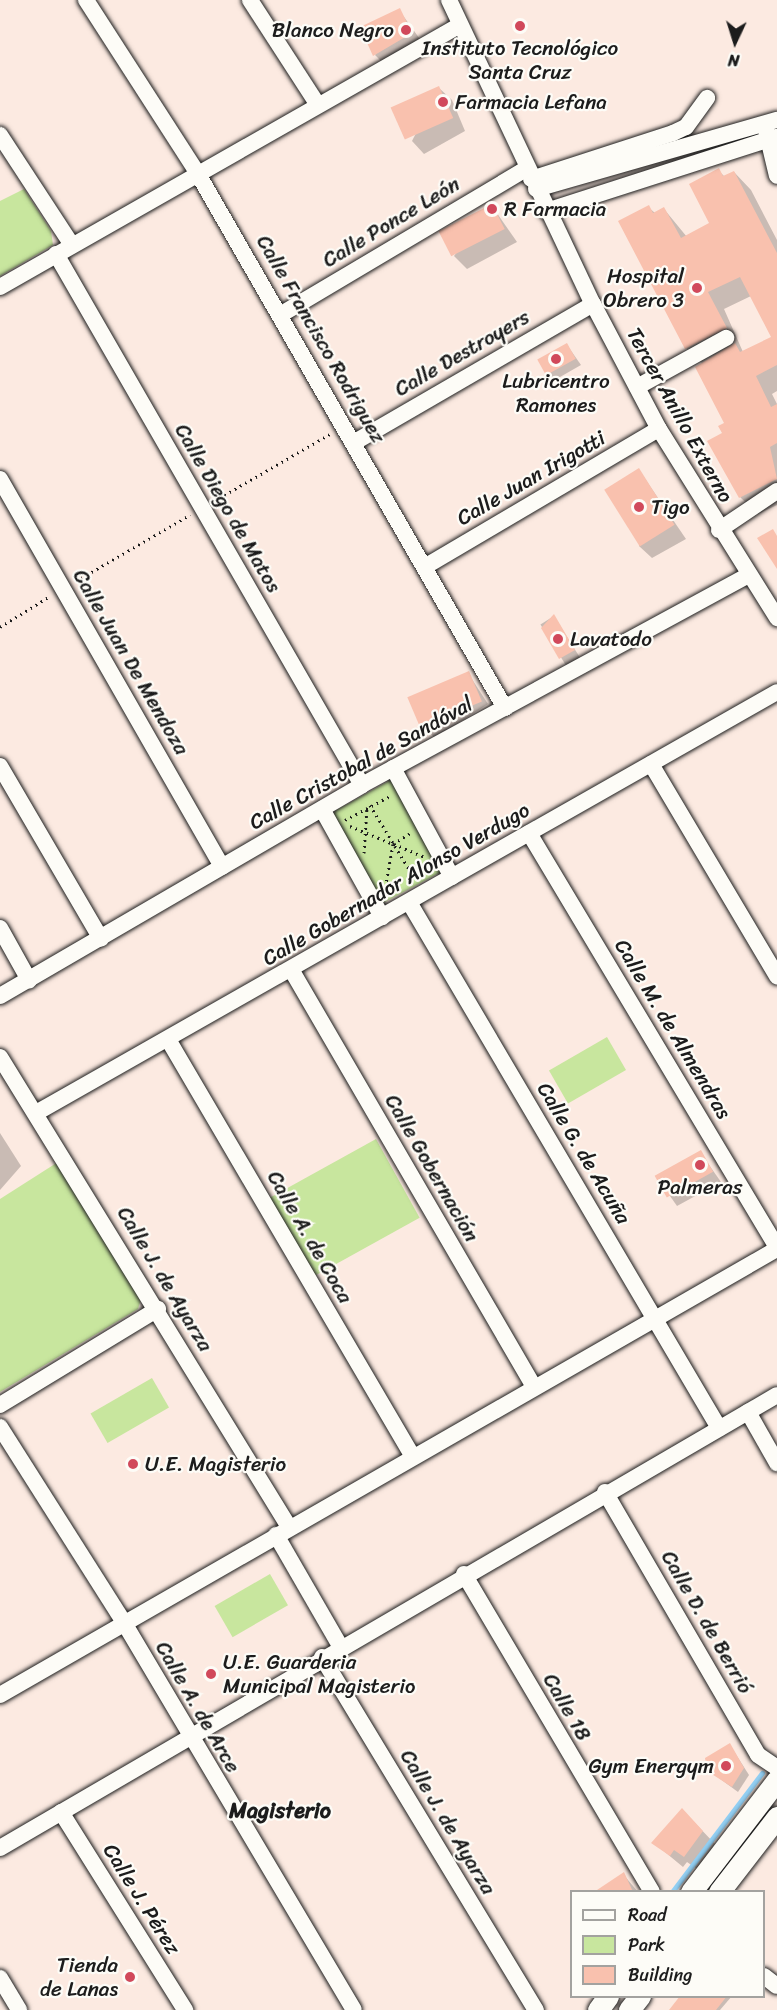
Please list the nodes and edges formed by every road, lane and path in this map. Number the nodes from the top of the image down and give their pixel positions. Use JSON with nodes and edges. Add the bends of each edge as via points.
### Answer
{"nodes":[{"id":1,"x":86,"y":0,"type":"edge"},
{"id":2,"x":250,"y":0,"type":"edge"},
{"id":3,"x":449,"y":0,"type":"edge"},
{"id":4,"x":460,"y":25,"type":"junction"},
{"id":5,"x":707,"y":98,"type":"dead end"},
{"id":6,"x":318,"y":105,"type":"junction"},
{"id":7,"x":772,"y":130,"type":"edge"},
{"id":8,"x":0,"y":135,"type":"edge"},
{"id":9,"x":198,"y":174,"type":"junction"},
{"id":10,"x":777,"y":177,"type":"edge"},
{"id":11,"x":531,"y":179,"type":"junction"},
{"id":12,"x":546,"y":211,"type":"junction"},
{"id":13,"x":72,"y":245,"type":"junction"},
{"id":14,"x":56,"y":254,"type":"junction"},
{"id":15,"x":0,"y":287,"type":"edge"},
{"id":16,"x":593,"y":304,"type":"junction"},
{"id":17,"x":280,"y":315,"type":"junction"},
{"id":18,"x":726,"y":338,"type":"dead end"},
{"id":19,"x":637,"y":387,"type":"junction"},
{"id":20,"x":345,"y":425,"type":"junction"},
{"id":21,"x":659,"y":429,"type":"junction"},
{"id":22,"x":355,"y":442,"type":"junction"},
{"id":23,"x":0,"y":479,"type":"edge"},
{"id":24,"x":777,"y":491,"type":"edge"},
{"id":25,"x":202,"y":508,"type":"junction"},
{"id":26,"x":719,"y":530,"type":"junction"},
{"id":27,"x":426,"y":566,"type":"junction"},
{"id":28,"x":748,"y":575,"type":"junction"},
{"id":29,"x":63,"y":589,"type":"junction"},
{"id":30,"x":777,"y":618,"type":"edge"},
{"id":31,"x":0,"y":627,"type":"edge"},
{"id":32,"x":777,"y":692,"type":"edge"},
{"id":33,"x":505,"y":708,"type":"junction"},
{"id":34,"x":651,"y":764,"type":"junction"},
{"id":35,"x":0,"y":766,"type":"edge"},
{"id":36,"x":393,"y":768,"type":"junction"},
{"id":37,"x":362,"y":785,"type":"junction"},
{"id":38,"x":394,"y":795,"type":"dead end"},
{"id":39,"x":369,"y":806,"type":"junction"},
{"id":40,"x":322,"y":809,"type":"junction"},
{"id":41,"x":417,"y":829,"type":"dead end"},
{"id":42,"x":365,"y":833,"type":"junction"},
{"id":43,"x":529,"y":833,"type":"junction"},
{"id":44,"x":393,"y":844,"type":"junction"},
{"id":45,"x":435,"y":862,"type":"dead end"},
{"id":46,"x":363,"y":864,"type":"dead end"},
{"id":47,"x":222,"y":867,"type":"junction"},
{"id":48,"x":452,"y":877,"type":"junction"},
{"id":49,"x":415,"y":879,"type":"dead end"},
{"id":50,"x":383,"y":897,"type":"dead end"},
{"id":51,"x":409,"y":902,"type":"junction"},
{"id":52,"x":382,"y":917,"type":"junction"},
{"id":53,"x":0,"y":928,"type":"edge"},
{"id":54,"x":101,"y":939,"type":"junction"},
{"id":55,"x":292,"y":971,"type":"junction"},
{"id":56,"x":777,"y":976,"type":"edge"},
{"id":57,"x":29,"y":980,"type":"junction"},
{"id":58,"x":0,"y":996,"type":"edge"},
{"id":59,"x":169,"y":1041,"type":"junction"},
{"id":60,"x":0,"y":1057,"type":"edge"},
{"id":61,"x":36,"y":1113,"type":"junction"},
{"id":62,"x":777,"y":1249,"type":"edge"},
{"id":63,"x":158,"y":1309,"type":"junction"},
{"id":64,"x":657,"y":1319,"type":"junction"},
{"id":65,"x":534,"y":1387,"type":"junction"},
{"id":66,"x":777,"y":1395,"type":"edge"},
{"id":67,"x":0,"y":1405,"type":"edge"},
{"id":68,"x":748,"y":1412,"type":"junction"},
{"id":69,"x":0,"y":1427,"type":"edge"},
{"id":70,"x":719,"y":1428,"type":"junction"},
{"id":71,"x":413,"y":1457,"type":"junction"},
{"id":72,"x":777,"y":1463,"type":"edge"},
{"id":73,"x":605,"y":1492,"type":"junction"},
{"id":74,"x":282,"y":1531,"type":"junction"},
{"id":75,"x":464,"y":1574,"type":"junction"},
{"id":76,"x":123,"y":1621,"type":"junction"},
{"id":77,"x":340,"y":1646,"type":"junction"},
{"id":78,"x":322,"y":1657,"type":"junction"},
{"id":79,"x":0,"y":1695,"type":"edge"},
{"id":80,"x":186,"y":1736,"type":"junction"},
{"id":81,"x":777,"y":1768,"type":"edge"},
{"id":82,"x":777,"y":1780,"type":"edge"},
{"id":83,"x":61,"y":1812,"type":"junction"},
{"id":84,"x":777,"y":1817,"type":"edge"},
{"id":85,"x":0,"y":1848,"type":"edge"},
{"id":86,"x":651,"y":1890,"type":"edge"},
{"id":87,"x":693,"y":1890,"type":"edge"},
{"id":88,"x":721,"y":1890,"type":"edge"},
{"id":89,"x":765,"y":1977,"type":"edge"},
{"id":90,"x":0,"y":1978,"type":"edge"},
{"id":91,"x":777,"y":1986,"type":"edge"},
{"id":92,"x":19,"y":2010,"type":"edge"},
{"id":93,"x":185,"y":2010,"type":"edge"},
{"id":94,"x":354,"y":2010,"type":"edge"},
{"id":95,"x":536,"y":2010,"type":"edge"}],
"edges":[{"from":1,"to":9,"type":"street","name":"Calle Francisco Rodriguez"},
{"from":2,"to":6,"type":"street"},
{"from":3,"to":4,"type":"street","name":"Tercer Anillo Externo"},
{"from":4,"to":6,"type":"street"},
{"from":4,"to":11,"type":"street","name":"Tercer Anillo Externo"},
{"from":5,"to":11,"type":"street","via":[[686,127]]},
{"from":6,"to":9,"type":"street"},
{"from":7,"to":10,"type":"street"},
{"from":7,"to":11,"type":"street"},
{"from":7,"to":12,"type":"street"},
{"from":8,"to":13,"type":"street"},
{"from":9,"to":13,"type":"street"},
{"from":9,"to":17,"type":"street","name":"Calle Francisco Rodriguez"},
{"from":11,"to":12,"type":"street","name":"Tercer Anillo Externo"},
{"from":11,"to":17,"type":"street","name":"Calle Ponce León"},
{"from":12,"to":16,"type":"street","name":"Tercer Anillo Externo"},
{"from":13,"to":14,"type":"street"},
{"from":14,"to":15,"type":"street"},
{"from":14,"to":25,"type":"street","name":"Calle Diego de Matos"},
{"from":16,"to":19,"type":"street","name":"Tercer Anillo Externo"},
{"from":16,"to":22,"type":"street","name":"Calle Destroyers"},
{"from":17,"to":20,"type":"street","name":"Calle Francisco Rodriguez"},
{"from":18,"to":19,"type":"street"},
{"from":19,"to":21,"type":"street","name":"Tercer Anillo Externo"},
{"from":20,"to":22,"type":"street","name":"Calle Francisco Rodriguez"},
{"from":20,"to":25,"type":"path"},
{"from":21,"to":26,"type":"street","name":"Tercer Anillo Externo"},
{"from":21,"to":27,"type":"street","name":"Calle Juan Irigotti"},
{"from":22,"to":27,"type":"street","name":"Calle Francisco Rodriguez"},
{"from":23,"to":29,"type":"street","name":"Calle Juan De Mendoza"},
{"from":24,"to":26,"type":"street"},
{"from":25,"to":29,"type":"path"},
{"from":25,"to":37,"type":"street","name":"Calle Diego de Matos"},
{"from":26,"to":28,"type":"street","name":"Tercer Anillo Externo"},
{"from":27,"to":33,"type":"street","name":"Calle Francisco Rodriguez"},
{"from":28,"to":30,"type":"street","name":"Tercer Anillo Externo"},
{"from":28,"to":33,"type":"street","name":"Calle Cristobal de Sandóval"},
{"from":29,"to":31,"type":"path"},
{"from":29,"to":47,"type":"street","name":"Calle Juan De Mendoza"},
{"from":32,"to":34,"type":"street","name":"Calle Gobernador Alonso Verdugo"},
{"from":33,"to":36,"type":"street","name":"Calle Cristobal de Sandóval"},
{"from":34,"to":43,"type":"street","name":"Calle Gobernador Alonso Verdugo"},
{"from":34,"to":56,"type":"street"},
{"from":35,"to":54,"type":"street"},
{"from":36,"to":37,"type":"street","name":"Calle Cristobal de Sandóval"},
{"from":36,"to":48,"type":"street"},
{"from":37,"to":40,"type":"street","name":"Calle Cristobal de Sandóval"},
{"from":38,"to":39,"type":"path"},
{"from":39,"to":42,"type":"path"},
{"from":39,"to":42,"type":"path","via":[[341,823]]},
{"from":39,"to":44,"type":"path"},
{"from":40,"to":47,"type":"street","name":"Calle Cristobal de Sandóval"},
{"from":40,"to":52,"type":"street"},
{"from":41,"to":44,"type":"path"},
{"from":42,"to":44,"type":"path"},
{"from":42,"to":46,"type":"path"},
{"from":43,"to":48,"type":"street","name":"Calle Gobernador Alonso Verdugo"},
{"from":43,"to":62,"type":"street","name":"Calle M. de Almendras"},
{"from":44,"to":45,"type":"path"},
{"from":44,"to":49,"type":"path"},
{"from":44,"to":50,"type":"path"},
{"from":47,"to":54,"type":"street","name":"Calle Cristobal de Sandóval"},
{"from":48,"to":51,"type":"street","name":"Calle Gobernador Alonso Verdugo"},
{"from":51,"to":52,"type":"street","name":"Calle Gobernador Alonso Verdugo"},
{"from":51,"to":64,"type":"street","name":"Calle G. de Acuña"},
{"from":52,"to":55,"type":"street","name":"Calle Gobernador Alonso Verdugo"},
{"from":53,"to":57,"type":"street"},
{"from":54,"to":57,"type":"street","name":"Calle Cristobal de Sandóval"},
{"from":55,"to":59,"type":"street","name":"Calle Gobernador Alonso Verdugo"},
{"from":55,"to":65,"type":"street","name":"Calle Gobernación"},
{"from":57,"to":58,"type":"street","name":"Calle Cristobal de Sandóval"},
{"from":59,"to":61,"type":"street","name":"Calle Gobernador Alonso Verdugo"},
{"from":59,"to":71,"type":"street","name":"Calle A. de Coca"},
{"from":60,"to":61,"type":"street","name":"Calle J. de Ayarza"},
{"from":61,"to":63,"type":"street","name":"Calle J. de Ayarza"},
{"from":62,"to":64,"type":"street"},
{"from":63,"to":67,"type":"street"},
{"from":63,"to":74,"type":"street","name":"Calle J. de Ayarza"},
{"from":64,"to":65,"type":"street"},
{"from":64,"to":70,"type":"street","name":"Calle G. de Acuña"},
{"from":65,"to":71,"type":"street"},
{"from":66,"to":68,"type":"street"},
{"from":68,"to":70,"type":"street"},
{"from":68,"to":72,"type":"street"},
{"from":69,"to":76,"type":"street","name":"Calle A. de Arce"},
{"from":70,"to":73,"type":"street"},
{"from":71,"to":74,"type":"street"},
{"from":73,"to":75,"type":"street"},
{"from":73,"to":81,"type":"street","name":"Calle D. de Berrió","via":[[758,1755]]},
{"from":74,"to":76,"type":"street"},
{"from":74,"to":77,"type":"street","name":"Calle J. de Ayarza"},
{"from":75,"to":77,"type":"street"},
{"from":75,"to":86,"type":"street","name":"Calle 18"},
{"from":76,"to":79,"type":"street"},
{"from":76,"to":80,"type":"street","name":"Calle A. de Arce"},
{"from":77,"to":78,"type":"street"},
{"from":78,"to":80,"type":"street"},
{"from":78,"to":95,"type":"street","name":"Calle J. de Ayarza"},
{"from":80,"to":83,"type":"street"},
{"from":80,"to":94,"type":"street","name":"Calle A. de Arce"},
{"from":82,"to":87,"type":"main road"},
{"from":83,"to":85,"type":"street"},
{"from":83,"to":93,"type":"street","name":"Calle J. Pérez"},
{"from":84,"to":88,"type":"main road"},
{"from":89,"to":91,"type":"street"},
{"from":90,"to":92,"type":"street"}]}
